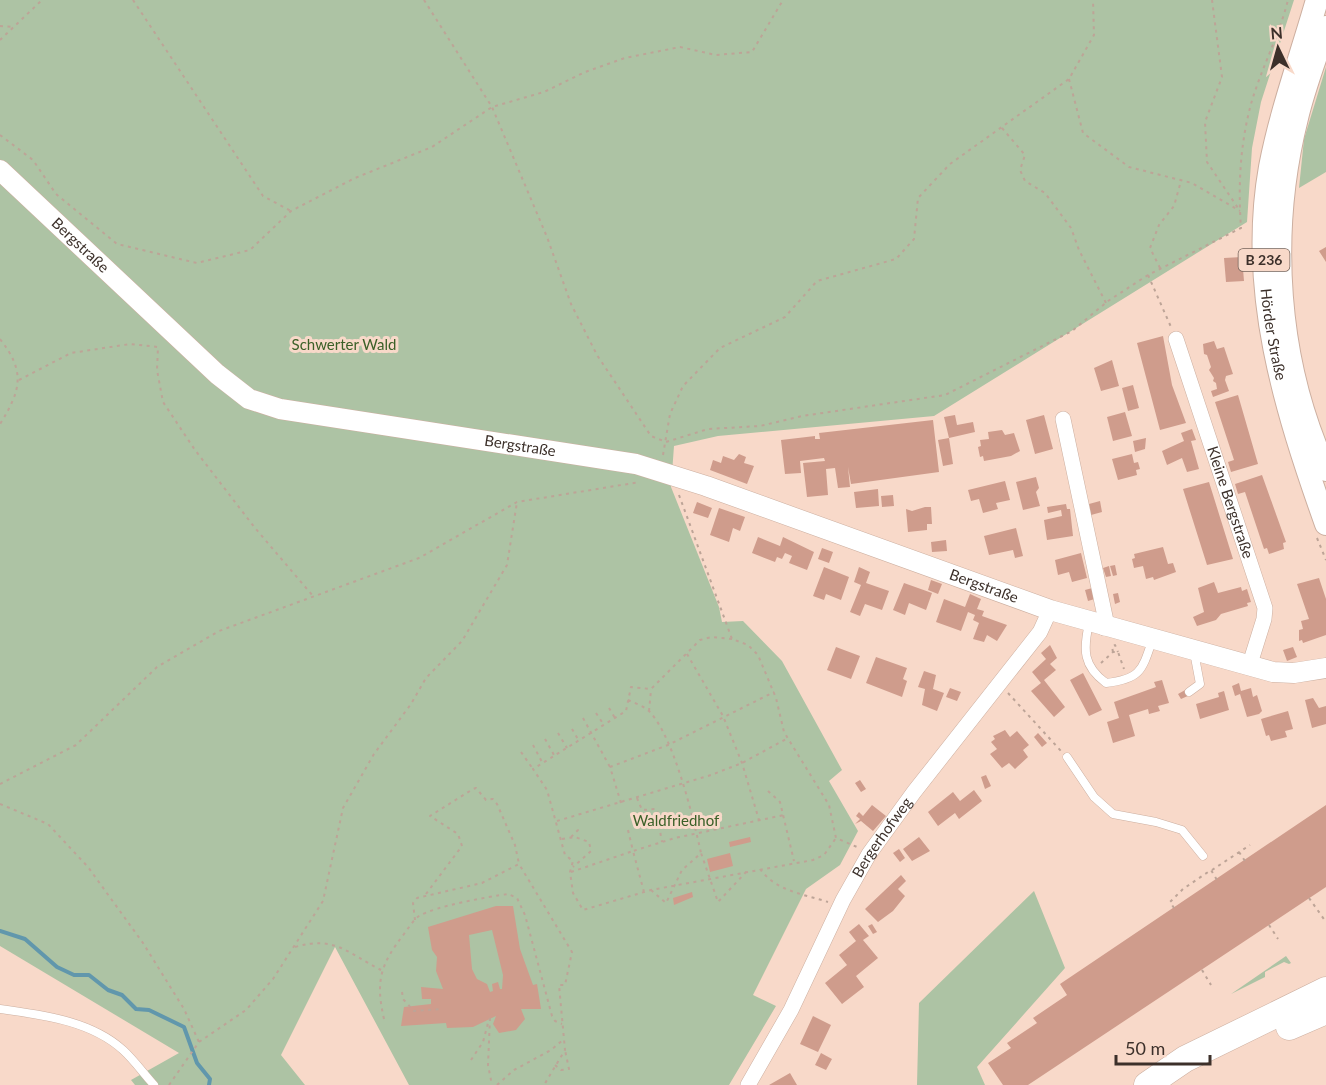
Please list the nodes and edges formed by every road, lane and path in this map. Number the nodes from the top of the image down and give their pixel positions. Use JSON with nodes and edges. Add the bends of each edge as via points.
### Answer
{"nodes":[{"id":1,"x":42,"y":0,"type":"edge"},
{"id":2,"x":133,"y":0,"type":"edge"},
{"id":3,"x":424,"y":0,"type":"edge"},
{"id":4,"x":783,"y":0,"type":"edge"},
{"id":5,"x":1093,"y":0,"type":"edge"},
{"id":6,"x":1212,"y":0,"type":"edge"},
{"id":7,"x":1288,"y":0,"type":"edge"},
{"id":8,"x":1317,"y":0,"type":"edge"},
{"id":9,"x":0,"y":26,"type":"edge"},
{"id":10,"x":15,"y":27,"type":"junction"},
{"id":11,"x":1326,"y":27,"type":"edge"},
{"id":12,"x":0,"y":40,"type":"edge"},
{"id":13,"x":1069,"y":79,"type":"junction"},
{"id":14,"x":492,"y":106,"type":"junction"},
{"id":15,"x":1002,"y":128,"type":"junction"},
{"id":16,"x":0,"y":135,"type":"edge"},
{"id":17,"x":0,"y":170,"type":"edge"},
{"id":18,"x":1181,"y":181,"type":"junction"},
{"id":19,"x":1240,"y":211,"type":"junction"},
{"id":20,"x":291,"y":212,"type":"junction"},
{"id":21,"x":1160,"y":268,"type":"junction"},
{"id":22,"x":1148,"y":275,"type":"junction"},
{"id":23,"x":1106,"y":303,"type":"junction"},
{"id":24,"x":0,"y":339,"type":"edge"},
{"id":25,"x":1176,"y":339,"type":"joint"},
{"id":26,"x":19,"y":380,"type":"junction"},
{"id":27,"x":1063,"y":419,"type":"dead end"},
{"id":28,"x":0,"y":424,"type":"edge"},
{"id":29,"x":666,"y":442,"type":"junction"},
{"id":30,"x":1326,"y":470,"type":"edge"},
{"id":31,"x":659,"y":471,"type":"junction"},
{"id":32,"x":678,"y":493,"type":"dead end"},
{"id":33,"x":518,"y":502,"type":"junction"},
{"id":34,"x":1326,"y":524,"type":"edge"},
{"id":35,"x":313,"y":596,"type":"junction"},
{"id":36,"x":1050,"y":610,"type":"junction"},
{"id":37,"x":1097,"y":625,"type":"junction"},
{"id":38,"x":732,"y":639,"type":"junction"},
{"id":39,"x":1152,"y":640,"type":"junction"},
{"id":40,"x":1113,"y":652,"type":"junction"},
{"id":41,"x":1118,"y":652,"type":"junction"},
{"id":42,"x":1194,"y":652,"type":"junction"},
{"id":43,"x":687,"y":654,"type":"junction"},
{"id":44,"x":1249,"y":667,"type":"junction"},
{"id":45,"x":1326,"y":668,"type":"edge"},
{"id":46,"x":1091,"y":672,"type":"junction"},
{"id":47,"x":1128,"y":680,"type":"junction"},
{"id":48,"x":999,"y":683,"type":"junction"},
{"id":49,"x":651,"y":689,"type":"junction"},
{"id":50,"x":774,"y":692,"type":"junction"},
{"id":51,"x":1189,"y":692,"type":"dead end"},
{"id":52,"x":628,"y":700,"type":"junction"},
{"id":53,"x":609,"y":708,"type":"dead end"},
{"id":54,"x":650,"y":711,"type":"junction"},
{"id":55,"x":596,"y":713,"type":"dead end"},
{"id":56,"x":723,"y":716,"type":"junction"},
{"id":57,"x":583,"y":718,"type":"dead end"},
{"id":58,"x":615,"y":718,"type":"junction"},
{"id":59,"x":604,"y":725,"type":"junction"},
{"id":60,"x":572,"y":729,"type":"dead end"},
{"id":61,"x":558,"y":733,"type":"dead end"},
{"id":62,"x":592,"y":733,"type":"junction"},
{"id":63,"x":788,"y":738,"type":"junction"},
{"id":64,"x":545,"y":739,"type":"dead end"},
{"id":65,"x":579,"y":741,"type":"junction"},
{"id":66,"x":668,"y":744,"type":"junction"},
{"id":67,"x":533,"y":745,"type":"dead end"},
{"id":68,"x":567,"y":748,"type":"junction"},
{"id":69,"x":521,"y":752,"type":"dead end"},
{"id":70,"x":554,"y":755,"type":"junction"},
{"id":71,"x":1067,"y":757,"type":"joint"},
{"id":72,"x":542,"y":762,"type":"junction"},
{"id":73,"x":742,"y":763,"type":"junction"},
{"id":74,"x":610,"y":766,"type":"junction"},
{"id":75,"x":533,"y":769,"type":"junction"},
{"id":76,"x":0,"y":784,"type":"edge"},
{"id":77,"x":684,"y":785,"type":"junction"},
{"id":78,"x":768,"y":791,"type":"dead end"},
{"id":79,"x":637,"y":798,"type":"junction"},
{"id":80,"x":621,"y":803,"type":"junction"},
{"id":81,"x":0,"y":804,"type":"edge"},
{"id":82,"x":784,"y":815,"type":"junction"},
{"id":83,"x":557,"y":820,"type":"junction"},
{"id":84,"x":759,"y":820,"type":"junction"},
{"id":85,"x":577,"y":825,"type":"dead end"},
{"id":86,"x":628,"y":830,"type":"dead end"},
{"id":87,"x":696,"y":833,"type":"junction"},
{"id":88,"x":571,"y":837,"type":"junction"},
{"id":89,"x":836,"y":838,"type":"junction"},
{"id":90,"x":562,"y":839,"type":"junction"},
{"id":91,"x":662,"y":842,"type":"junction"},
{"id":92,"x":1250,"y":845,"type":"dead end"},
{"id":93,"x":633,"y":851,"type":"junction"},
{"id":94,"x":1239,"y":852,"type":"junction"},
{"id":95,"x":701,"y":854,"type":"junction"},
{"id":96,"x":869,"y":854,"type":"junction"},
{"id":97,"x":1203,"y":856,"type":"dead end"},
{"id":98,"x":794,"y":861,"type":"junction"},
{"id":99,"x":1245,"y":861,"type":"dead end"},
{"id":100,"x":519,"y":864,"type":"junction"},
{"id":101,"x":573,"y":867,"type":"junction"},
{"id":102,"x":759,"y":869,"type":"junction"},
{"id":103,"x":1211,"y":870,"type":"junction"},
{"id":104,"x":570,"y":872,"type":"junction"},
{"id":105,"x":747,"y":872,"type":"junction"},
{"id":106,"x":709,"y":879,"type":"junction"},
{"id":107,"x":1217,"y":880,"type":"dead end"},
{"id":108,"x":676,"y":886,"type":"junction"},
{"id":109,"x":651,"y":891,"type":"junction"},
{"id":110,"x":644,"y":892,"type":"junction"},
{"id":111,"x":426,"y":894,"type":"junction"},
{"id":112,"x":1309,"y":898,"type":"dead end"},
{"id":113,"x":840,"y":906,"type":"junction"},
{"id":114,"x":1174,"y":908,"type":"dead end"},
{"id":115,"x":416,"y":920,"type":"junction"},
{"id":116,"x":1326,"y":922,"type":"edge"},
{"id":117,"x":1269,"y":925,"type":"dead end"},
{"id":118,"x":1278,"y":939,"type":"dead end"},
{"id":119,"x":294,"y":948,"type":"junction"},
{"id":120,"x":381,"y":970,"type":"junction"},
{"id":121,"x":1202,"y":970,"type":"dead end"},
{"id":122,"x":1211,"y":985,"type":"dead end"},
{"id":123,"x":1326,"y":990,"type":"edge"},
{"id":124,"x":402,"y":992,"type":"dead end"},
{"id":125,"x":443,"y":1009,"type":"dead end"},
{"id":126,"x":0,"y":1010,"type":"edge"},
{"id":127,"x":1326,"y":1011,"type":"edge"},
{"id":128,"x":384,"y":1019,"type":"dead end"},
{"id":129,"x":562,"y":1024,"type":"junction"},
{"id":130,"x":564,"y":1039,"type":"junction"},
{"id":131,"x":199,"y":1042,"type":"junction"},
{"id":132,"x":565,"y":1050,"type":"junction"},
{"id":133,"x":471,"y":1060,"type":"dead end"},
{"id":134,"x":555,"y":1065,"type":"junction"},
{"id":135,"x":154,"y":1085,"type":"edge"},
{"id":136,"x":169,"y":1085,"type":"edge"},
{"id":137,"x":492,"y":1085,"type":"edge"},
{"id":138,"x":497,"y":1085,"type":"edge"},
{"id":139,"x":544,"y":1085,"type":"edge"},
{"id":140,"x":748,"y":1085,"type":"edge"},
{"id":141,"x":1147,"y":1085,"type":"edge"},
{"id":142,"x":1168,"y":1085,"type":"edge"}],
"edges":[{"from":1,"to":10,"type":"path"},
{"from":2,"to":20,"type":"path","via":[[263,196]]},
{"from":3,"to":14,"type":"path"},
{"from":4,"to":14,"type":"path","via":[[752,52],[716,55],[681,47],[625,58],[544,92]]},
{"from":5,"to":13,"type":"path","via":[[1094,35]]},
{"from":6,"to":19,"type":"path","via":[[1222,77],[1205,122],[1207,162]]},
{"from":7,"to":19,"type":"path","via":[[1251,103],[1241,154]]},
{"from":8,"to":34,"type":"main road","name":"Hörder Straße","number":"B 236","via":[[1279,123],[1270,170],[1264,262],[1269,329],[1282,391]]},
{"from":9,"to":10,"type":"path"},
{"from":10,"to":12,"type":"path"},
{"from":11,"to":30,"type":"main road","name":"Hörder Straße","number":"B 236","via":[[1297,118],[1285,181],[1280,242],[1294,371]]},
{"from":13,"to":15,"type":"path"},
{"from":13,"to":18,"type":"path","via":[[1083,133],[1129,167]]},
{"from":14,"to":20,"type":"path","via":[[432,147],[355,178]]},
{"from":14,"to":29,"type":"path","via":[[571,304],[597,355],[651,436]]},
{"from":15,"to":23,"type":"path","via":[[1024,155],[1020,170],[1025,181],[1046,193],[1071,228]]},
{"from":15,"to":29,"type":"path","via":[[950,164],[918,198],[914,239],[896,259],[817,281],[784,317],[720,348],[683,386],[670,414]]},
{"from":16,"to":20,"type":"path","via":[[33,160],[56,194],[117,244],[197,263],[249,250]]},
{"from":17,"to":31,"type":"main road","name":"Bergstraße","via":[[217,374],[249,399],[280,409],[612,459]]},
{"from":18,"to":19,"type":"path","via":[[1192,183]]},
{"from":18,"to":21,"type":"path","via":[[1174,206],[1159,225],[1150,248]]},
{"from":19,"to":21,"type":"path","via":[[1241,228]]},
{"from":21,"to":22,"type":"path"},
{"from":22,"to":23,"type":"path"},
{"from":22,"to":25,"type":"path"},
{"from":23,"to":29,"type":"path","via":[[1072,330],[945,395],[760,426],[708,429]]},
{"from":24,"to":26,"type":"path","via":[[14,357]]},
{"from":25,"to":44,"type":"street","name":"Kleine Bergstraße","via":[[1264,608]]},
{"from":26,"to":28,"type":"path"},
{"from":26,"to":35,"type":"path","via":[[71,353],[130,344],[158,347],[157,370],[164,402],[195,450]]},
{"from":27,"to":37,"type":"street","via":[[1106,621]]},
{"from":31,"to":33,"type":"path","via":[[639,482]]},
{"from":31,"to":36,"type":"main road","name":"Bergstraße"},
{"from":32,"to":38,"type":"path"},
{"from":33,"to":35,"type":"path","via":[[419,558]]},
{"from":33,"to":119,"type":"path","via":[[507,565],[462,641],[426,678],[343,808],[322,901]]},
{"from":35,"to":76,"type":"path","via":[[219,631],[157,668],[76,746]]},
{"from":36,"to":37,"type":"main road","name":"Bergstraße"},
{"from":36,"to":48,"type":"street","name":"Bergerhofweg","via":[[1040,632]]},
{"from":37,"to":39,"type":"main road","name":"Bergstraße"},
{"from":37,"to":46,"type":"lane","via":[[1084,645]]},
{"from":38,"to":43,"type":"path","via":[[700,640]]},
{"from":38,"to":50,"type":"path","via":[[748,645],[758,655]]},
{"from":39,"to":42,"type":"main road","name":"Bergstraße"},
{"from":39,"to":47,"type":"lane","via":[[1143,669]]},
{"from":40,"to":41,"type":"path"},
{"from":40,"to":41,"type":"path","via":[[1115,645]]},
{"from":40,"to":46,"type":"path"},
{"from":41,"to":47,"type":"path"},
{"from":42,"to":44,"type":"main road","name":"Bergstraße"},
{"from":42,"to":51,"type":"lane","via":[[1200,684]]},
{"from":43,"to":49,"type":"path"},
{"from":43,"to":56,"type":"path"},
{"from":44,"to":45,"type":"main road","name":"Bergstraße","via":[[1294,673]]},
{"from":46,"to":47,"type":"lane","via":[[1106,683]]},
{"from":48,"to":71,"type":"path"},
{"from":48,"to":96,"type":"street","name":"Bergerhofweg"},
{"from":49,"to":52,"type":"path","via":[[631,687]]},
{"from":49,"to":54,"type":"path"},
{"from":50,"to":56,"type":"path"},
{"from":50,"to":63,"type":"path"},
{"from":52,"to":54,"type":"path"},
{"from":52,"to":58,"type":"path","via":[[626,711]]},
{"from":53,"to":58,"type":"path"},
{"from":54,"to":66,"type":"path"},
{"from":55,"to":59,"type":"path"},
{"from":56,"to":66,"type":"path"},
{"from":56,"to":73,"type":"path"},
{"from":57,"to":62,"type":"path"},
{"from":58,"to":59,"type":"path"},
{"from":59,"to":62,"type":"path"},
{"from":60,"to":65,"type":"path"},
{"from":61,"to":68,"type":"path"},
{"from":62,"to":65,"type":"path"},
{"from":62,"to":74,"type":"path"},
{"from":63,"to":73,"type":"path"},
{"from":63,"to":89,"type":"path","via":[[829,805]]},
{"from":64,"to":70,"type":"path"},
{"from":65,"to":68,"type":"path"},
{"from":66,"to":74,"type":"path"},
{"from":66,"to":77,"type":"path"},
{"from":67,"to":72,"type":"path"},
{"from":68,"to":70,"type":"path"},
{"from":69,"to":75,"type":"path"},
{"from":70,"to":72,"type":"path"},
{"from":71,"to":97,"type":"lane","via":[[1094,797],[1113,814],[1182,830]]},
{"from":72,"to":75,"type":"path"},
{"from":73,"to":77,"type":"path"},
{"from":73,"to":84,"type":"path"},
{"from":74,"to":80,"type":"path"},
{"from":75,"to":83,"type":"path","via":[[547,790]]},
{"from":77,"to":79,"type":"path"},
{"from":77,"to":87,"type":"path"},
{"from":78,"to":82,"type":"path","via":[[778,798]]},
{"from":79,"to":80,"type":"path"},
{"from":79,"to":91,"type":"path","via":[[642,810],[656,809],[662,822]]},
{"from":80,"to":83,"type":"path"},
{"from":81,"to":131,"type":"path","via":[[48,824],[88,867],[143,943],[184,1009]]},
{"from":82,"to":84,"type":"path"},
{"from":82,"to":98,"type":"path"},
{"from":83,"to":90,"type":"path"},
{"from":84,"to":87,"type":"path"},
{"from":85,"to":88,"type":"path","via":[[578,830]]},
{"from":86,"to":93,"type":"path"},
{"from":87,"to":91,"type":"path"},
{"from":87,"to":95,"type":"path"},
{"from":88,"to":90,"type":"path"},
{"from":88,"to":101,"type":"path","via":[[585,839],[591,846],[588,856]]},
{"from":89,"to":96,"type":"path"},
{"from":89,"to":98,"type":"path","via":[[824,855]]},
{"from":90,"to":101,"type":"path","via":[[565,855],[573,861]]},
{"from":91,"to":93,"type":"path"},
{"from":92,"to":94,"type":"path"},
{"from":93,"to":104,"type":"path"},
{"from":93,"to":110,"type":"path"},
{"from":94,"to":99,"type":"path"},
{"from":94,"to":103,"type":"path"},
{"from":95,"to":106,"type":"path"},
{"from":95,"to":108,"type":"path","via":[[682,870]]},
{"from":96,"to":113,"type":"street","name":"Bergerhofweg"},
{"from":98,"to":102,"type":"path"},
{"from":100,"to":111,"type":"path","via":[[482,883],[437,895]]},
{"from":100,"to":111,"type":"path","via":[[497,804],[486,800],[476,788],[430,816],[458,834],[462,846]]},
{"from":100,"to":129,"type":"path","via":[[572,952],[565,985],[559,985]]},
{"from":101,"to":104,"type":"path"},
{"from":102,"to":105,"type":"path"},
{"from":102,"to":113,"type":"path","via":[[784,889]]},
{"from":103,"to":107,"type":"path"},
{"from":103,"to":114,"type":"path","via":[[1170,902]]},
{"from":104,"to":110,"type":"path","via":[[573,893],[583,910]]},
{"from":105,"to":106,"type":"path"},
{"from":105,"to":106,"type":"path","via":[[718,902]]},
{"from":106,"to":108,"type":"path"},
{"from":108,"to":109,"type":"path"},
{"from":108,"to":109,"type":"path","via":[[666,903]]},
{"from":109,"to":110,"type":"path"},
{"from":111,"to":115,"type":"path","via":[[413,903]]},
{"from":112,"to":116,"type":"path"},
{"from":113,"to":140,"type":"street","name":"Bergerhofweg","via":[[791,1010]]},
{"from":115,"to":120,"type":"path"},
{"from":115,"to":129,"type":"path","via":[[481,899],[508,894],[517,898],[552,1016]]},
{"from":117,"to":118,"type":"path"},
{"from":119,"to":120,"type":"path","via":[[309,943],[345,948]]},
{"from":119,"to":131,"type":"path","via":[[246,1010]]},
{"from":120,"to":128,"type":"path"},
{"from":121,"to":122,"type":"path"},
{"from":123,"to":141,"type":"highway","via":[[1185,1059]]},
{"from":124,"to":125,"type":"path","via":[[414,1011]]},
{"from":126,"to":135,"type":"lane","via":[[48,1016],[87,1028],[123,1049]]},
{"from":127,"to":142,"type":"highway","via":[[1224,1052]]},
{"from":129,"to":130,"type":"path"},
{"from":130,"to":132,"type":"path"},
{"from":130,"to":138,"type":"path"},
{"from":131,"to":136,"type":"path"},
{"from":132,"to":134,"type":"path"},
{"from":132,"to":134,"type":"path","via":[[568,1069],[561,1070]]},
{"from":133,"to":137,"type":"path","via":[[483,1042],[490,1018],[488,1065]]},
{"from":134,"to":139,"type":"path"}]}
